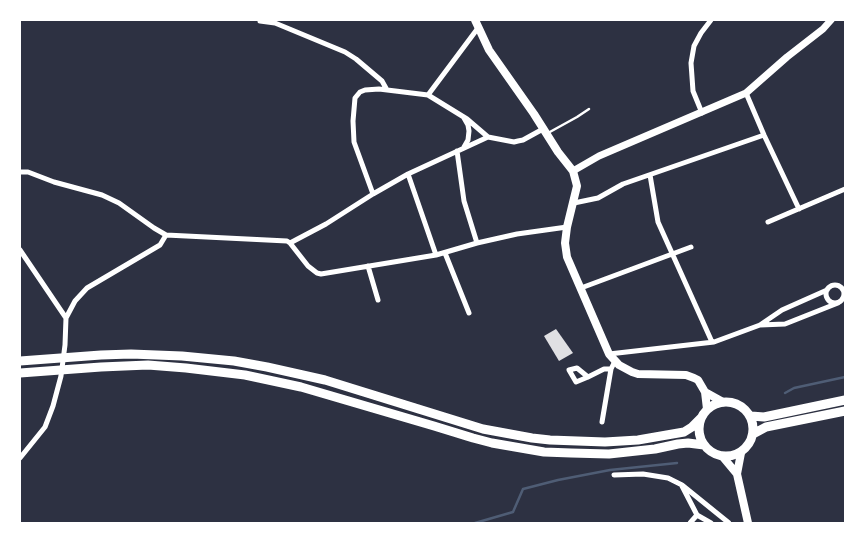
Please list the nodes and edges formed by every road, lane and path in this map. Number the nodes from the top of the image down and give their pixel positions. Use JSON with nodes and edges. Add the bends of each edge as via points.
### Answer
{"nodes":[{"id":1,"x":475,"y":20,"type":"edge"},
{"id":2,"x":711,"y":20,"type":"edge"},
{"id":3,"x":831,"y":20,"type":"edge"},
{"id":4,"x":260,"y":21,"type":"edge"},
{"id":5,"x":478,"y":28,"type":"junction"},
{"id":6,"x":387,"y":90,"type":"junction"},
{"id":7,"x":746,"y":93,"type":"junction"},
{"id":8,"x":428,"y":95,"type":"junction"},
{"id":9,"x":589,"y":109,"type":"dead end"},
{"id":10,"x":702,"y":112,"type":"junction"},
{"id":11,"x":462,"y":116,"type":"junction"},
{"id":12,"x":545,"y":131,"type":"junction"},
{"id":13,"x":764,"y":135,"type":"junction"},
{"id":14,"x":488,"y":136,"type":"junction"},
{"id":15,"x":464,"y":147,"type":"junction"},
{"id":16,"x":457,"y":151,"type":"junction"},
{"id":17,"x":573,"y":171,"type":"junction"},
{"id":18,"x":20,"y":172,"type":"edge"},
{"id":19,"x":408,"y":174,"type":"junction"},
{"id":20,"x":650,"y":175,"type":"junction"},
{"id":21,"x":845,"y":189,"type":"edge"},
{"id":22,"x":373,"y":194,"type":"junction"},
{"id":23,"x":574,"y":203,"type":"junction"},
{"id":24,"x":798,"y":209,"type":"junction"},
{"id":25,"x":768,"y":222,"type":"dead end"},
{"id":26,"x":567,"y":227,"type":"junction"},
{"id":27,"x":166,"y":235,"type":"junction"},
{"id":28,"x":477,"y":243,"type":"junction"},
{"id":29,"x":290,"y":244,"type":"junction"},
{"id":30,"x":691,"y":247,"type":"dead end"},
{"id":31,"x":20,"y":250,"type":"edge"},
{"id":32,"x":445,"y":252,"type":"junction"},
{"id":33,"x":672,"y":254,"type":"junction"},
{"id":34,"x":436,"y":255,"type":"junction"},
{"id":35,"x":368,"y":266,"type":"junction"},
{"id":36,"x":845,"y":283,"type":"edge"},
{"id":37,"x":838,"y":286,"type":"junction"},
{"id":38,"x":581,"y":288,"type":"junction"},
{"id":39,"x":827,"y":290,"type":"junction"},
{"id":40,"x":844,"y":298,"type":"edge"},
{"id":41,"x":378,"y":300,"type":"dead end"},
{"id":42,"x":838,"y":303,"type":"junction"},
{"id":43,"x":780,"y":312,"type":"junction"},
{"id":44,"x":469,"y":313,"type":"dead end"},
{"id":45,"x":66,"y":318,"type":"junction"},
{"id":46,"x":760,"y":325,"type":"junction"},
{"id":47,"x":782,"y":325,"type":"junction"},
{"id":48,"x":712,"y":342,"type":"junction"},
{"id":49,"x":610,"y":354,"type":"junction"},
{"id":50,"x":23,"y":361,"type":"edge"},
{"id":51,"x":616,"y":361,"type":"junction"},
{"id":52,"x":611,"y":369,"type":"junction"},
{"id":53,"x":23,"y":373,"type":"edge"},
{"id":54,"x":588,"y":377,"type":"dead end"},
{"id":55,"x":705,"y":392,"type":"junction"},
{"id":56,"x":845,"y":400,"type":"edge"},
{"id":57,"x":723,"y":402,"type":"junction"},
{"id":58,"x":708,"y":409,"type":"junction"},
{"id":59,"x":845,"y":412,"type":"edge"},
{"id":60,"x":751,"y":416,"type":"junction"},
{"id":61,"x":702,"y":418,"type":"junction"},
{"id":62,"x":602,"y":422,"type":"dead end"},
{"id":63,"x":754,"y":434,"type":"junction"},
{"id":64,"x":704,"y":445,"type":"junction"},
{"id":65,"x":741,"y":453,"type":"junction"},
{"id":66,"x":722,"y":456,"type":"junction"},
{"id":67,"x":20,"y":458,"type":"edge"},
{"id":68,"x":737,"y":474,"type":"junction"},
{"id":69,"x":614,"y":475,"type":"dead end"},
{"id":70,"x":682,"y":485,"type":"junction"},
{"id":71,"x":696,"y":515,"type":"junction"},
{"id":72,"x":690,"y":523,"type":"edge"},
{"id":73,"x":711,"y":523,"type":"edge"},
{"id":74,"x":729,"y":523,"type":"edge"},
{"id":75,"x":748,"y":523,"type":"edge"}],
"edges":[{"from":1,"to":5,"type":"main road"},
{"from":2,"to":10,"type":"street","via":[[694,46],[691,63],[694,91]]},
{"from":3,"to":7,"type":"street"},
{"from":4,"to":6,"type":"street","via":[[275,23],[345,52],[382,81]]},
{"from":5,"to":8,"type":"street"},
{"from":5,"to":12,"type":"main road","via":[[489,50]]},
{"from":6,"to":8,"type":"street"},
{"from":6,"to":22,"type":"street","via":[[365,90],[355,98],[354,142]]},
{"from":7,"to":10,"type":"street"},
{"from":7,"to":13,"type":"street"},
{"from":8,"to":11,"type":"street"},
{"from":9,"to":12,"type":"lane"},
{"from":10,"to":17,"type":"street","via":[[599,156]]},
{"from":11,"to":14,"type":"street"},
{"from":11,"to":15,"type":"street","via":[[469,131]]},
{"from":12,"to":14,"type":"street","via":[[514,142]]},
{"from":12,"to":17,"type":"main road"},
{"from":13,"to":20,"type":"street"},
{"from":13,"to":24,"type":"street"},
{"from":14,"to":15,"type":"street"},
{"from":15,"to":16,"type":"street"},
{"from":16,"to":19,"type":"street"},
{"from":16,"to":28,"type":"street","via":[[464,201]]},
{"from":17,"to":23,"type":"main road","via":[[577,186]]},
{"from":18,"to":27,"type":"street","via":[[112,199]]},
{"from":19,"to":22,"type":"street"},
{"from":19,"to":34,"type":"street"},
{"from":20,"to":23,"type":"street","via":[[623,184],[598,198]]},
{"from":20,"to":33,"type":"street","via":[[658,222]]},
{"from":21,"to":24,"type":"street"},
{"from":22,"to":29,"type":"street"},
{"from":23,"to":26,"type":"main road"},
{"from":24,"to":25,"type":"street"},
{"from":26,"to":28,"type":"street"},
{"from":26,"to":38,"type":"main road","via":[[567,256]]},
{"from":27,"to":29,"type":"street"},
{"from":27,"to":45,"type":"street","via":[[160,245],[88,288],[74,301]]},
{"from":28,"to":32,"type":"street"},
{"from":29,"to":35,"type":"street","via":[[317,273]]},
{"from":30,"to":33,"type":"street"},
{"from":31,"to":45,"type":"street"},
{"from":32,"to":34,"type":"street"},
{"from":32,"to":44,"type":"street"},
{"from":33,"to":38,"type":"street"},
{"from":33,"to":48,"type":"street"},
{"from":34,"to":35,"type":"street"},
{"from":35,"to":41,"type":"street"},
{"from":36,"to":37,"type":"street"},
{"from":37,"to":39,"type":"street"},
{"from":37,"to":40,"type":"street","via":[[844,290]]},
{"from":38,"to":49,"type":"main road"},
{"from":39,"to":42,"type":"street","via":[[829,301]]},
{"from":39,"to":43,"type":"street"},
{"from":40,"to":42,"type":"street"},
{"from":42,"to":47,"type":"street"},
{"from":43,"to":46,"type":"street"},
{"from":43,"to":47,"type":"street","via":[[778,318]]},
{"from":45,"to":67,"type":"street","via":[[61,376],[53,406],[45,427]]},
{"from":46,"to":47,"type":"street"},
{"from":46,"to":48,"type":"street"},
{"from":48,"to":49,"type":"street"},
{"from":49,"to":51,"type":"main road"},
{"from":50,"to":61,"type":"main road","via":[[101,354],[234,361],[325,380],[483,429],[550,440],[605,442],[645,439],[684,432]]},
{"from":51,"to":52,"type":"street"},
{"from":51,"to":55,"type":"main road","via":[[638,374],[691,376],[698,380]]},
{"from":52,"to":54,"type":"street"},
{"from":52,"to":62,"type":"street"},
{"from":53,"to":64,"type":"main road","via":[[136,365],[236,374],[301,387],[473,438],[530,450],[609,454],[688,443]]},
{"from":55,"to":57,"type":"main road"},
{"from":55,"to":58,"type":"main road"},
{"from":56,"to":60,"type":"main road","via":[[764,417]]},
{"from":57,"to":58,"type":"main road"},
{"from":57,"to":60,"type":"main road","via":[[739,405]]},
{"from":58,"to":61,"type":"main road"},
{"from":59,"to":63,"type":"main road","via":[[766,428]]},
{"from":60,"to":63,"type":"main road"},
{"from":61,"to":64,"type":"main road","via":[[699,427]]},
{"from":63,"to":65,"type":"main road"},
{"from":64,"to":66,"type":"main road"},
{"from":65,"to":66,"type":"main road"},
{"from":65,"to":68,"type":"main road"},
{"from":66,"to":68,"type":"main road"},
{"from":68,"to":75,"type":"main road"},
{"from":69,"to":70,"type":"street","via":[[656,475]]},
{"from":70,"to":71,"type":"street"},
{"from":70,"to":74,"type":"street"},
{"from":71,"to":72,"type":"street"},
{"from":71,"to":73,"type":"street"}]}
